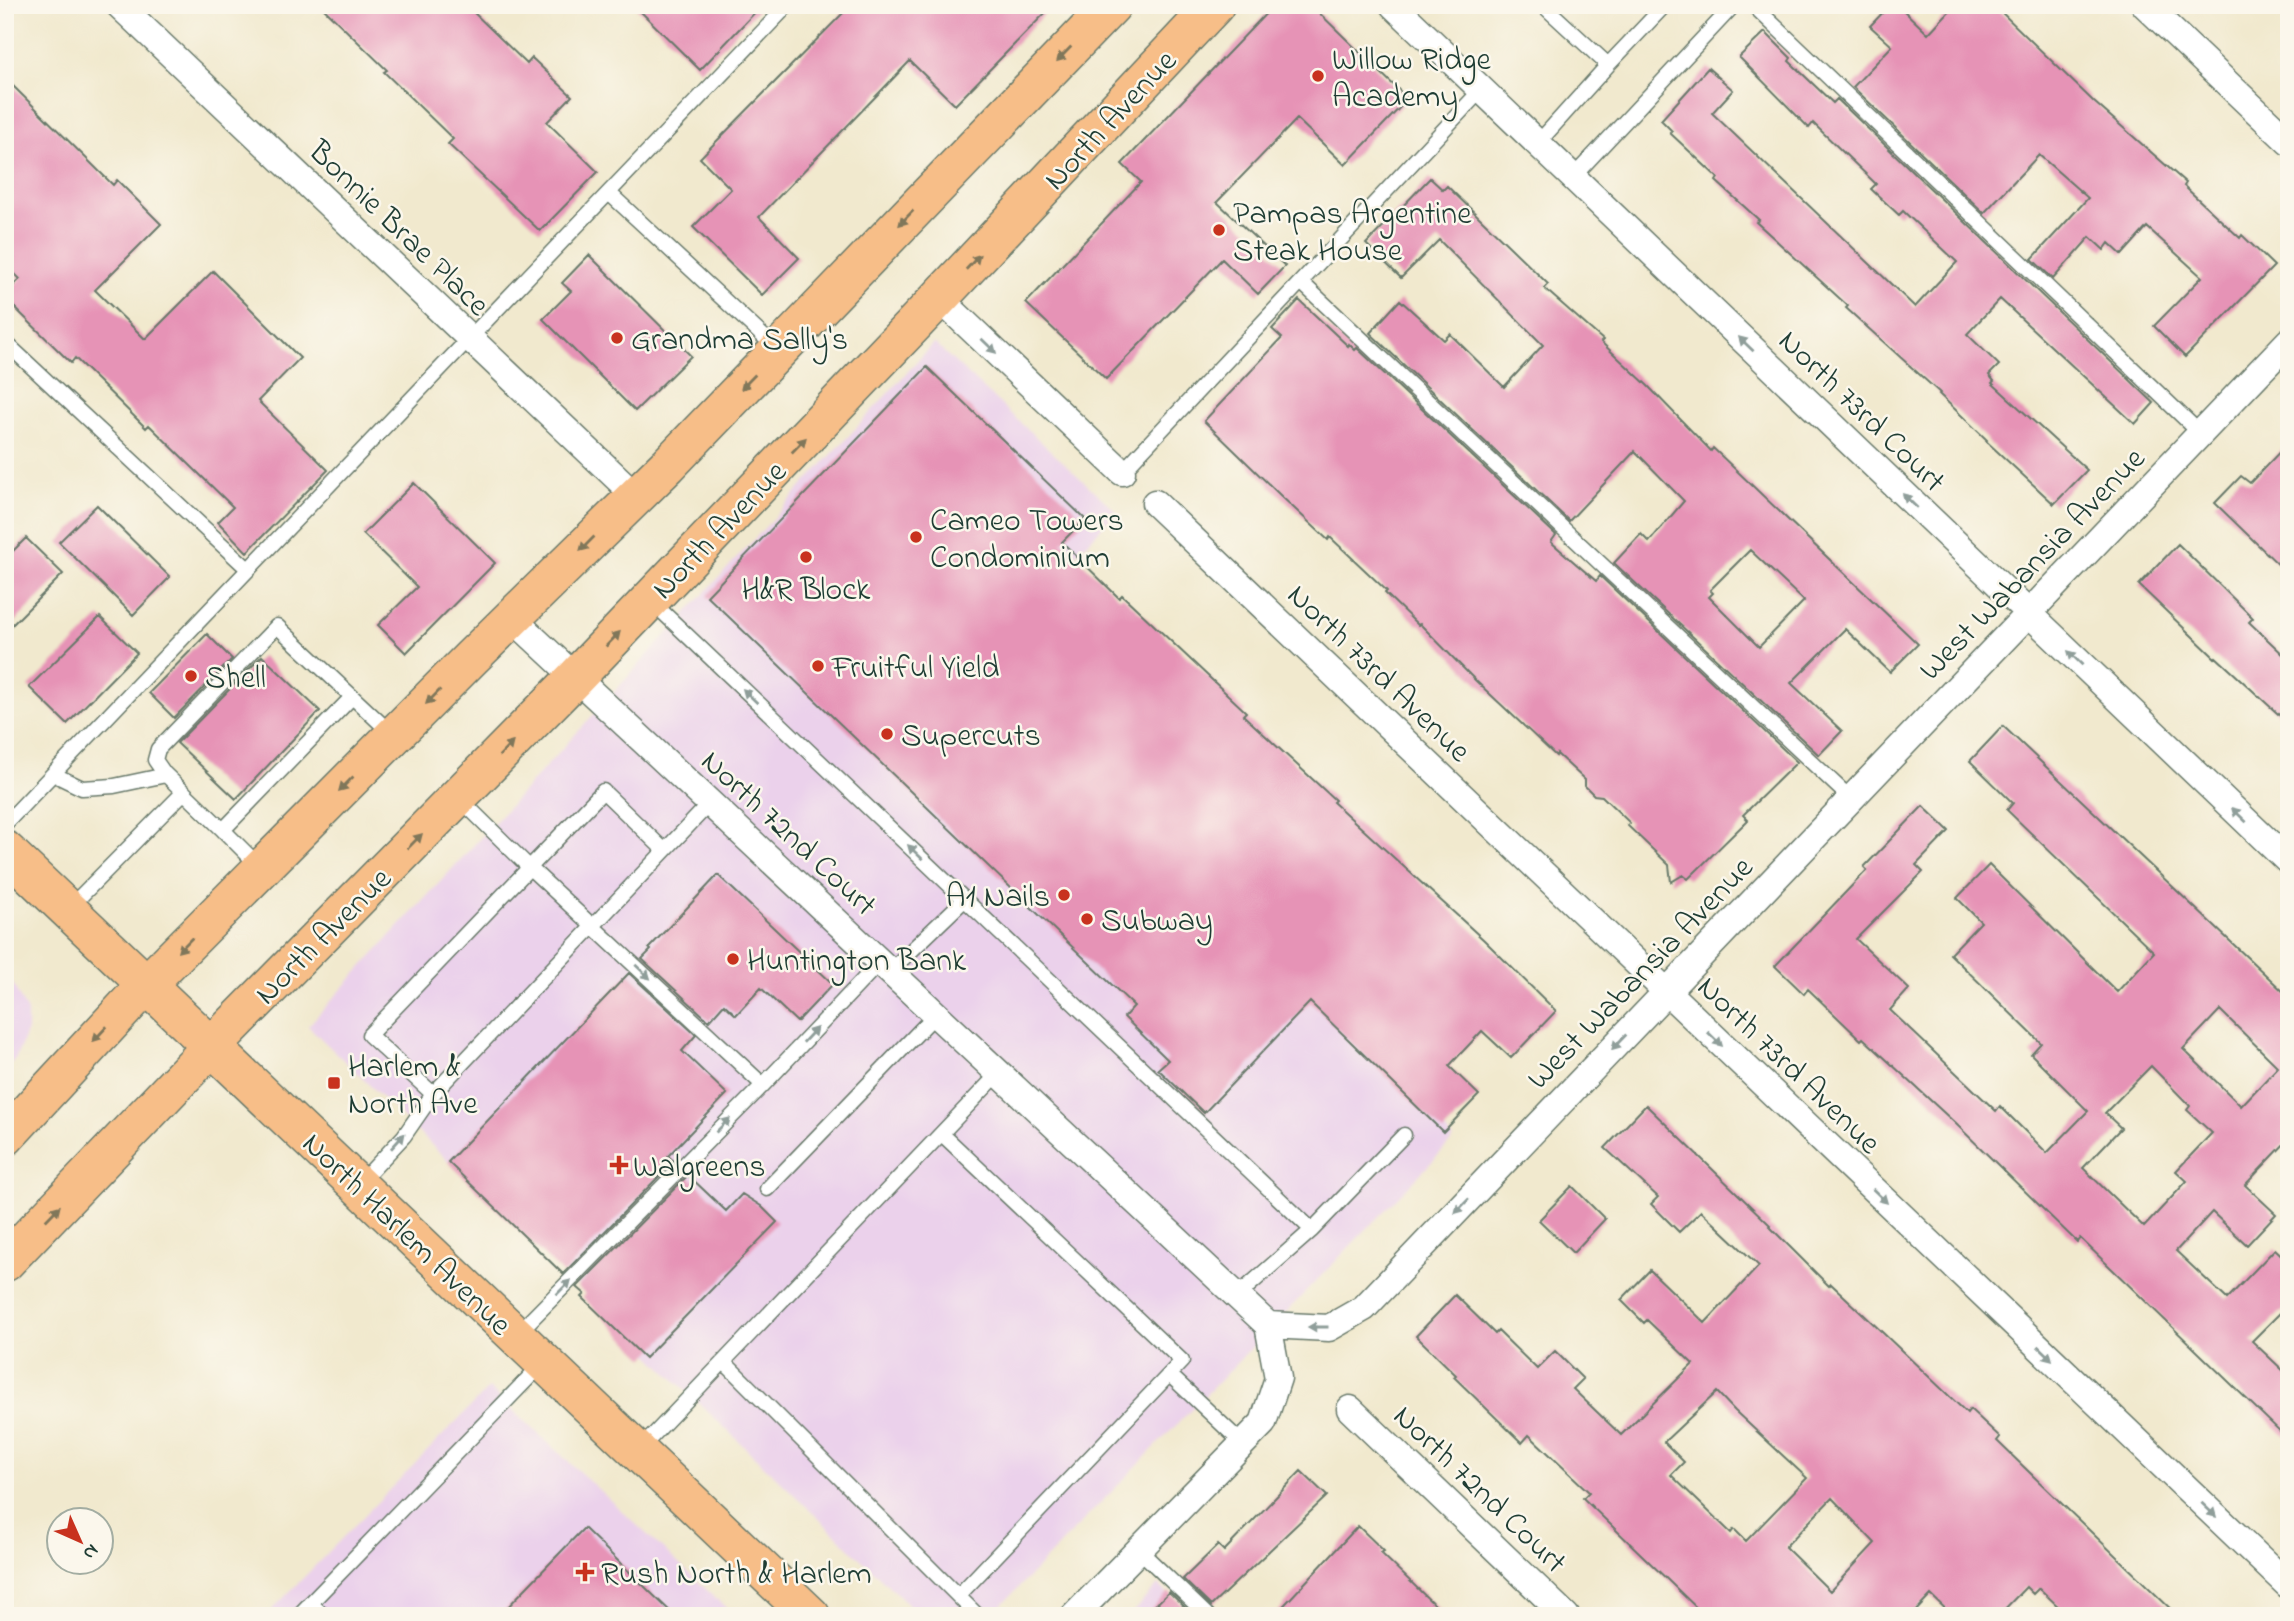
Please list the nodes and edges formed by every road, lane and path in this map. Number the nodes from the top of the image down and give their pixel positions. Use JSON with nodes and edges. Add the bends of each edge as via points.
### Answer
{"nodes":[{"id":1,"x":119,"y":5,"type":"edge"},
{"id":2,"x":788,"y":5,"type":"edge"},
{"id":3,"x":1112,"y":5,"type":"edge"},
{"id":4,"x":1216,"y":5,"type":"edge"},
{"id":5,"x":1393,"y":5,"type":"edge"},
{"id":6,"x":1543,"y":5,"type":"edge"},
{"id":7,"x":1665,"y":5,"type":"edge"},
{"id":8,"x":1734,"y":5,"type":"edge"},
{"id":9,"x":1753,"y":5,"type":"edge"},
{"id":10,"x":2145,"y":5,"type":"edge"},
{"id":11,"x":1608,"y":65,"type":"junction"},
{"id":12,"x":1481,"y":90,"type":"junction"},
{"id":13,"x":2289,"y":142,"type":"edge"},
{"id":14,"x":1536,"y":144,"type":"junction"},
{"id":15,"x":1572,"y":178,"type":"junction"},
{"id":16,"x":609,"y":193,"type":"junction"},
{"id":17,"x":1301,"y":282,"type":"junction"},
{"id":18,"x":939,"y":298,"type":"junction"},
{"id":19,"x":469,"y":339,"type":"junction"},
{"id":20,"x":2289,"y":341,"type":"edge"},
{"id":21,"x":5,"y":342,"type":"edge"},
{"id":22,"x":778,"y":351,"type":"junction"},
{"id":23,"x":2200,"y":433,"type":"junction"},
{"id":24,"x":1122,"y":472,"type":"joint"},
{"id":25,"x":636,"y":496,"type":"junction"},
{"id":26,"x":1155,"y":503,"type":"dead end"},
{"id":27,"x":248,"y":569,"type":"junction"},
{"id":28,"x":650,"y":600,"type":"junction"},
{"id":29,"x":2029,"y":613,"type":"junction"},
{"id":30,"x":512,"y":618,"type":"junction"},
{"id":31,"x":576,"y":677,"type":"junction"},
{"id":32,"x":352,"y":697,"type":"junction"},
{"id":33,"x":394,"y":736,"type":"junction"},
{"id":34,"x":54,"y":774,"type":"junction"},
{"id":35,"x":166,"y":775,"type":"junction"},
{"id":36,"x":184,"y":792,"type":"junction"},
{"id":37,"x":458,"y":797,"type":"junction"},
{"id":38,"x":1851,"y":799,"type":"junction"},
{"id":39,"x":710,"y":803,"type":"junction"},
{"id":40,"x":5,"y":824,"type":"edge"},
{"id":41,"x":223,"y":830,"type":"junction"},
{"id":42,"x":5,"y":850,"type":"edge"},
{"id":43,"x":664,"y":850,"type":"junction"},
{"id":44,"x":2289,"y":862,"type":"edge"},
{"id":45,"x":530,"y":868,"type":"junction"},
{"id":46,"x":262,"y":869,"type":"junction"},
{"id":47,"x":964,"y":900,"type":"junction"},
{"id":48,"x":68,"y":909,"type":"junction"},
{"id":49,"x":593,"y":925,"type":"junction"},
{"id":50,"x":885,"y":966,"type":"junction"},
{"id":51,"x":147,"y":984,"type":"junction"},
{"id":52,"x":1666,"y":992,"type":"junction"},
{"id":53,"x":936,"y":1014,"type":"junction"},
{"id":54,"x":212,"y":1046,"type":"junction"},
{"id":55,"x":999,"y":1073,"type":"junction"},
{"id":56,"x":763,"y":1085,"type":"junction"},
{"id":57,"x":433,"y":1094,"type":"junction"},
{"id":58,"x":942,"y":1134,"type":"junction"},
{"id":59,"x":1404,"y":1136,"type":"dead end"},
{"id":60,"x":5,"y":1137,"type":"edge"},
{"id":61,"x":358,"y":1185,"type":"junction"},
{"id":62,"x":767,"y":1189,"type":"dead end"},
{"id":63,"x":1312,"y":1230,"type":"junction"},
{"id":64,"x":5,"y":1262,"type":"edge"},
{"id":65,"x":1237,"y":1296,"type":"junction"},
{"id":66,"x":1268,"y":1325,"type":"junction"},
{"id":67,"x":516,"y":1335,"type":"junction"},
{"id":68,"x":724,"y":1362,"type":"junction"},
{"id":69,"x":543,"y":1363,"type":"junction"},
{"id":70,"x":1170,"y":1375,"type":"junction"},
{"id":71,"x":1349,"y":1409,"type":"dead end"},
{"id":72,"x":1243,"y":1444,"type":"junction"},
{"id":73,"x":638,"y":1452,"type":"junction"},
{"id":74,"x":1139,"y":1550,"type":"junction"},
{"id":75,"x":2289,"y":1586,"type":"edge"},
{"id":76,"x":958,"y":1596,"type":"junction"},
{"id":77,"x":310,"y":1603,"type":"junction"},
{"id":78,"x":298,"y":1616,"type":"edge"},
{"id":79,"x":324,"y":1616,"type":"edge"},
{"id":80,"x":811,"y":1616,"type":"edge"},
{"id":81,"x":978,"y":1616,"type":"edge"},
{"id":82,"x":1074,"y":1616,"type":"edge"},
{"id":83,"x":1208,"y":1616,"type":"edge"},
{"id":84,"x":1566,"y":1616,"type":"edge"}],
"edges":[{"from":1,"to":19,"type":"street","name":"Bonnie Brae Place"},
{"from":2,"to":16,"type":"lane"},
{"from":3,"to":22,"type":"main road","one_way":true},
{"from":18,"to":4,"type":"main road","name":"North Avenue","one_way":true},
{"from":5,"to":12,"type":"street","name":"North 73rd Court"},
{"from":6,"to":11,"type":"lane"},
{"from":7,"to":11,"type":"lane"},
{"from":8,"to":15,"type":"lane"},
{"from":9,"to":23,"type":"lane"},
{"from":10,"to":13,"type":"street"},
{"from":11,"to":14,"type":"lane"},
{"from":12,"to":14,"type":"street","name":"North 73rd Court"},
{"from":12,"to":17,"type":"lane"},
{"from":14,"to":15,"type":"street","name":"North 73rd Court"},
{"from":29,"to":15,"type":"street","name":"North 73rd Court","one_way":true},
{"from":16,"to":19,"type":"lane"},
{"from":16,"to":22,"type":"lane"},
{"from":17,"to":24,"type":"lane"},
{"from":17,"to":38,"type":"lane"},
{"from":18,"to":24,"type":"street","one_way":true},
{"from":28,"to":18,"type":"main road","name":"North Avenue","one_way":true},
{"from":19,"to":25,"type":"street","name":"Bonnie Brae Place"},
{"from":19,"to":27,"type":"lane"},
{"from":20,"to":23,"type":"street","name":"West Wabansia Avenue"},
{"from":21,"to":27,"type":"lane"},
{"from":22,"to":25,"type":"main road","one_way":true},
{"from":23,"to":29,"type":"street","name":"West Wabansia Avenue"},
{"from":25,"to":30,"type":"main road","one_way":true},
{"from":26,"to":52,"type":"street","name":"North 73rd Avenue"},
{"from":27,"to":34,"type":"lane"},
{"from":31,"to":28,"type":"main road","name":"North Avenue","one_way":true},
{"from":47,"to":28,"type":"lane","one_way":true},
{"from":29,"to":38,"type":"street","name":"West Wabansia Avenue"},
{"from":44,"to":29,"type":"street","name":"North 73rd Court","one_way":true},
{"from":30,"to":31,"type":"street","name":"North 72nd Court"},
{"from":30,"to":33,"type":"main road","one_way":true},
{"from":37,"to":31,"type":"main road","name":"North Avenue","one_way":true},
{"from":31,"to":39,"type":"street","name":"North 72nd Court"},
{"from":32,"to":33,"type":"lane"},
{"from":32,"to":35,"type":"lane","via":[[277,626],[158,749],[155,760]]},
{"from":32,"to":41,"type":"lane","via":[[321,719],[250,793]]},
{"from":33,"to":46,"type":"main road","one_way":true},
{"from":34,"to":35,"type":"lane","via":[[82,788]]},
{"from":34,"to":40,"type":"lane"},
{"from":35,"to":36,"type":"lane"},
{"from":36,"to":41,"type":"lane"},
{"from":36,"to":48,"type":"lane"},
{"from":37,"to":45,"type":"lane"},
{"from":54,"to":37,"type":"main road","name":"North Avenue","one_way":true},
{"from":38,"to":52,"type":"street","name":"West Wabansia Avenue"},
{"from":39,"to":43,"type":"lane"},
{"from":39,"to":50,"type":"street","name":"North 72nd Court"},
{"from":41,"to":46,"type":"lane"},
{"from":42,"to":48,"type":"main road","name":"North Harlem Avenue"},
{"from":43,"to":45,"type":"lane","via":[[603,791]]},
{"from":43,"to":49,"type":"lane"},
{"from":45,"to":49,"type":"lane"},
{"from":45,"to":57,"type":"lane","via":[[369,1035]]},
{"from":46,"to":51,"type":"main road","one_way":true},
{"from":47,"to":50,"type":"lane"},
{"from":47,"to":63,"type":"lane"},
{"from":48,"to":51,"type":"main road","name":"North Harlem Avenue"},
{"from":49,"to":56,"type":"lane","one_way":true},
{"from":49,"to":57,"type":"lane"},
{"from":50,"to":53,"type":"street","name":"North 72nd Court"},
{"from":56,"to":50,"type":"lane","one_way":true},
{"from":51,"to":54,"type":"main road","name":"North Harlem Avenue"},
{"from":51,"to":60,"type":"main road","one_way":true},
{"from":52,"to":66,"type":"street","name":"West Wabansia Avenue","one_way":true,"via":[[1364,1308],[1329,1328]]},
{"from":52,"to":75,"type":"street","name":"North 73rd Avenue","one_way":true},
{"from":53,"to":55,"type":"street","name":"North 72nd Court"},
{"from":53,"to":62,"type":"lane"},
{"from":54,"to":61,"type":"main road","name":"North Harlem Avenue"},
{"from":64,"to":54,"type":"main road","name":"North Avenue","one_way":true},
{"from":55,"to":58,"type":"lane"},
{"from":55,"to":65,"type":"street","name":"North 72nd Court"},
{"from":67,"to":56,"type":"lane","one_way":true},
{"from":61,"to":57,"type":"lane","one_way":true,"via":[[404,1136]]},
{"from":58,"to":68,"type":"lane"},
{"from":58,"to":70,"type":"lane","via":[[1182,1361]]},
{"from":59,"to":63,"type":"lane"},
{"from":61,"to":67,"type":"main road","name":"North Harlem Avenue"},
{"from":63,"to":65,"type":"lane"},
{"from":65,"to":66,"type":"street","name":"North 72nd Court"},
{"from":66,"to":72,"type":"street","via":[[1278,1378],[1263,1423]]},
{"from":67,"to":69,"type":"main road","name":"North Harlem Avenue"},
{"from":68,"to":73,"type":"lane"},
{"from":68,"to":76,"type":"lane"},
{"from":69,"to":73,"type":"main road","name":"North Harlem Avenue"},
{"from":69,"to":77,"type":"lane"},
{"from":70,"to":72,"type":"lane"},
{"from":70,"to":76,"type":"lane"},
{"from":71,"to":84,"type":"street","name":"North 72nd Court"},
{"from":72,"to":74,"type":"street"},
{"from":73,"to":80,"type":"main road","name":"North Harlem Avenue"},
{"from":74,"to":82,"type":"street"},
{"from":74,"to":83,"type":"lane"},
{"from":76,"to":81,"type":"lane"},
{"from":77,"to":78,"type":"lane"},
{"from":77,"to":79,"type":"lane"}]}
